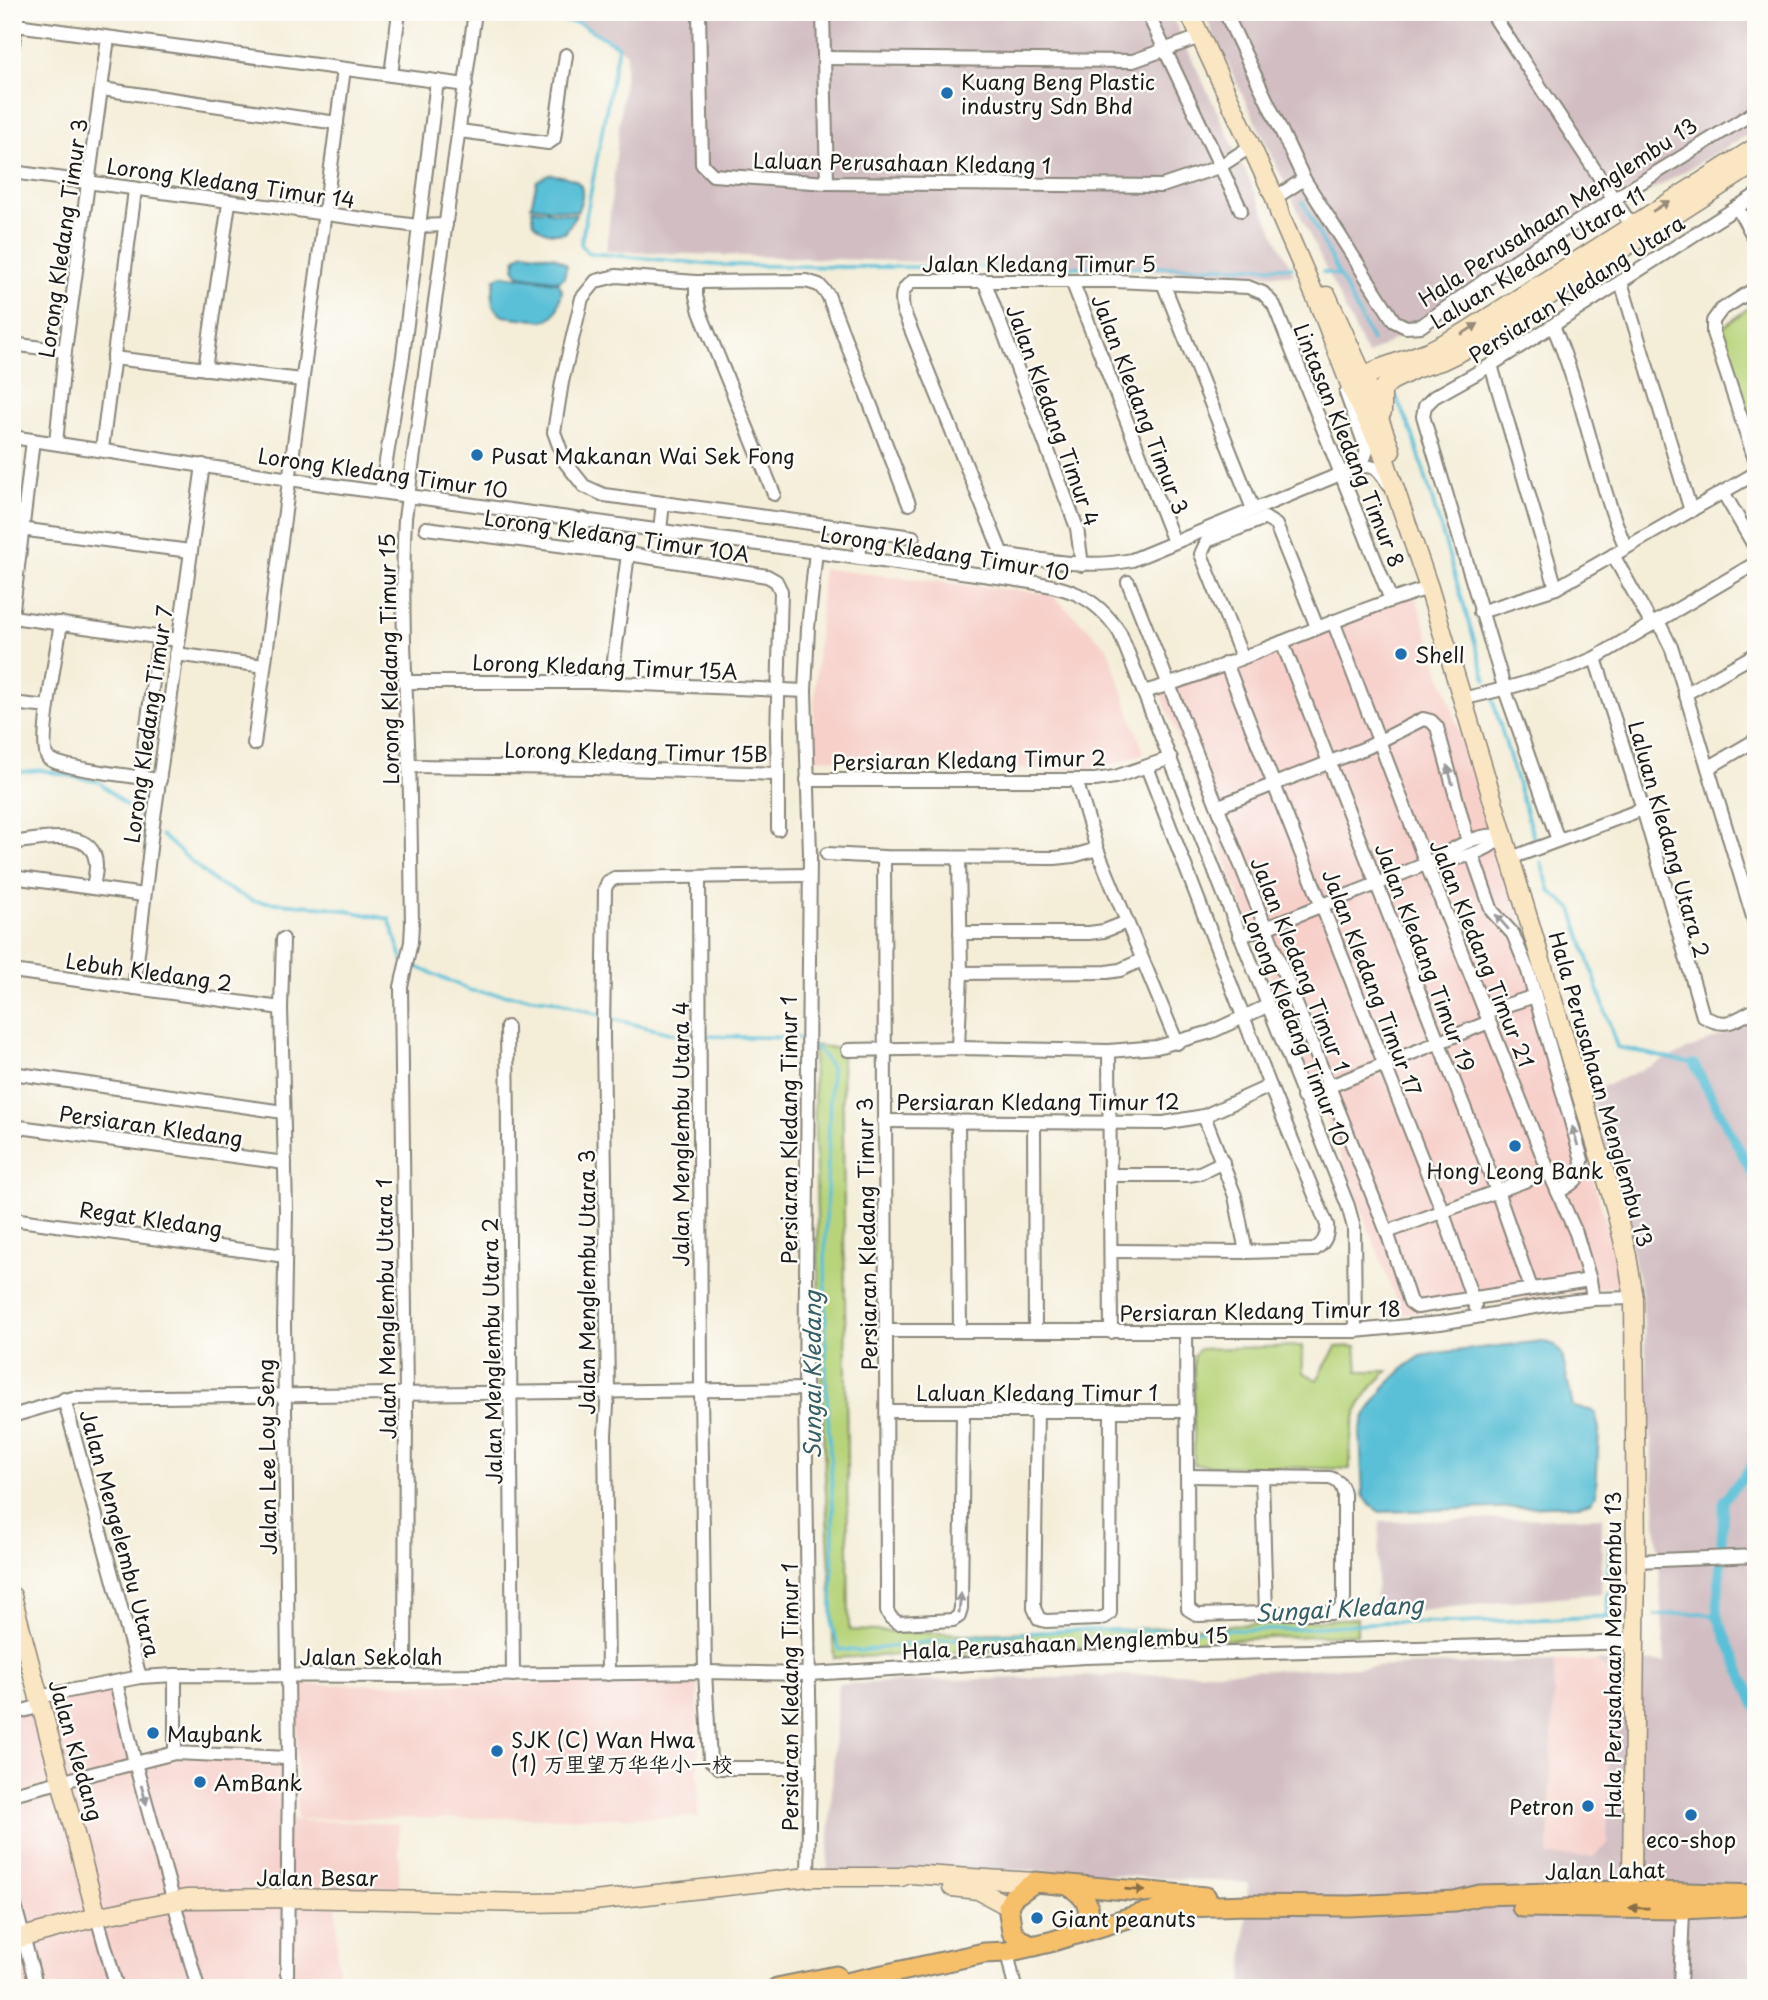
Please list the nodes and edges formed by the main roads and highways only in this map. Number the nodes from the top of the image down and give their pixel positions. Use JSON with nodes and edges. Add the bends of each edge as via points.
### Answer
{"nodes":[{"id":1,"x":1067,"y":1885,"type":"junction"},
{"id":2,"x":1756,"y":1895,"type":"edge"},
{"id":3,"x":1455,"y":1902,"type":"junction"},
{"id":4,"x":1248,"y":1905,"type":"junction"},
{"id":5,"x":1756,"y":1905,"type":"edge"},
{"id":6,"x":1009,"y":1914,"type":"junction"},
{"id":7,"x":1077,"y":1934,"type":"junction"},
{"id":8,"x":1035,"y":1946,"type":"junction"},
{"id":9,"x":777,"y":1988,"type":"edge"},
{"id":10,"x":823,"y":1988,"type":"edge"}],
"edges":[{"from":1,"to":4,"type":"main road","name":"Jalan Lahat","one_way":true},
{"from":1,"to":6,"type":"main road","via":[[1035,1882],[1013,1897]]},
{"from":1,"to":7,"type":"main road","via":[[1078,1891],[1089,1909]]},
{"from":2,"to":3,"type":"main road","name":"Jalan Lahat","via":[[1620,1891],[1480,1895]]},
{"from":3,"to":4,"type":"main road","name":"Jalan Lahat"},
{"from":5,"to":3,"type":"main road","name":"Jalan Lahat","one_way":true,"via":[[1683,1909]]},
{"from":4,"to":7,"type":"main road","name":"Jalan Lahat","via":[[1141,1914]]},
{"from":6,"to":8,"type":"main road","via":[[1012,1932]]},
{"from":6,"to":9,"type":"main road","via":[[1003,1934],[979,1946]]},
{"from":7,"to":8,"type":"main road"},
{"from":8,"to":10,"type":"main road"}]}
